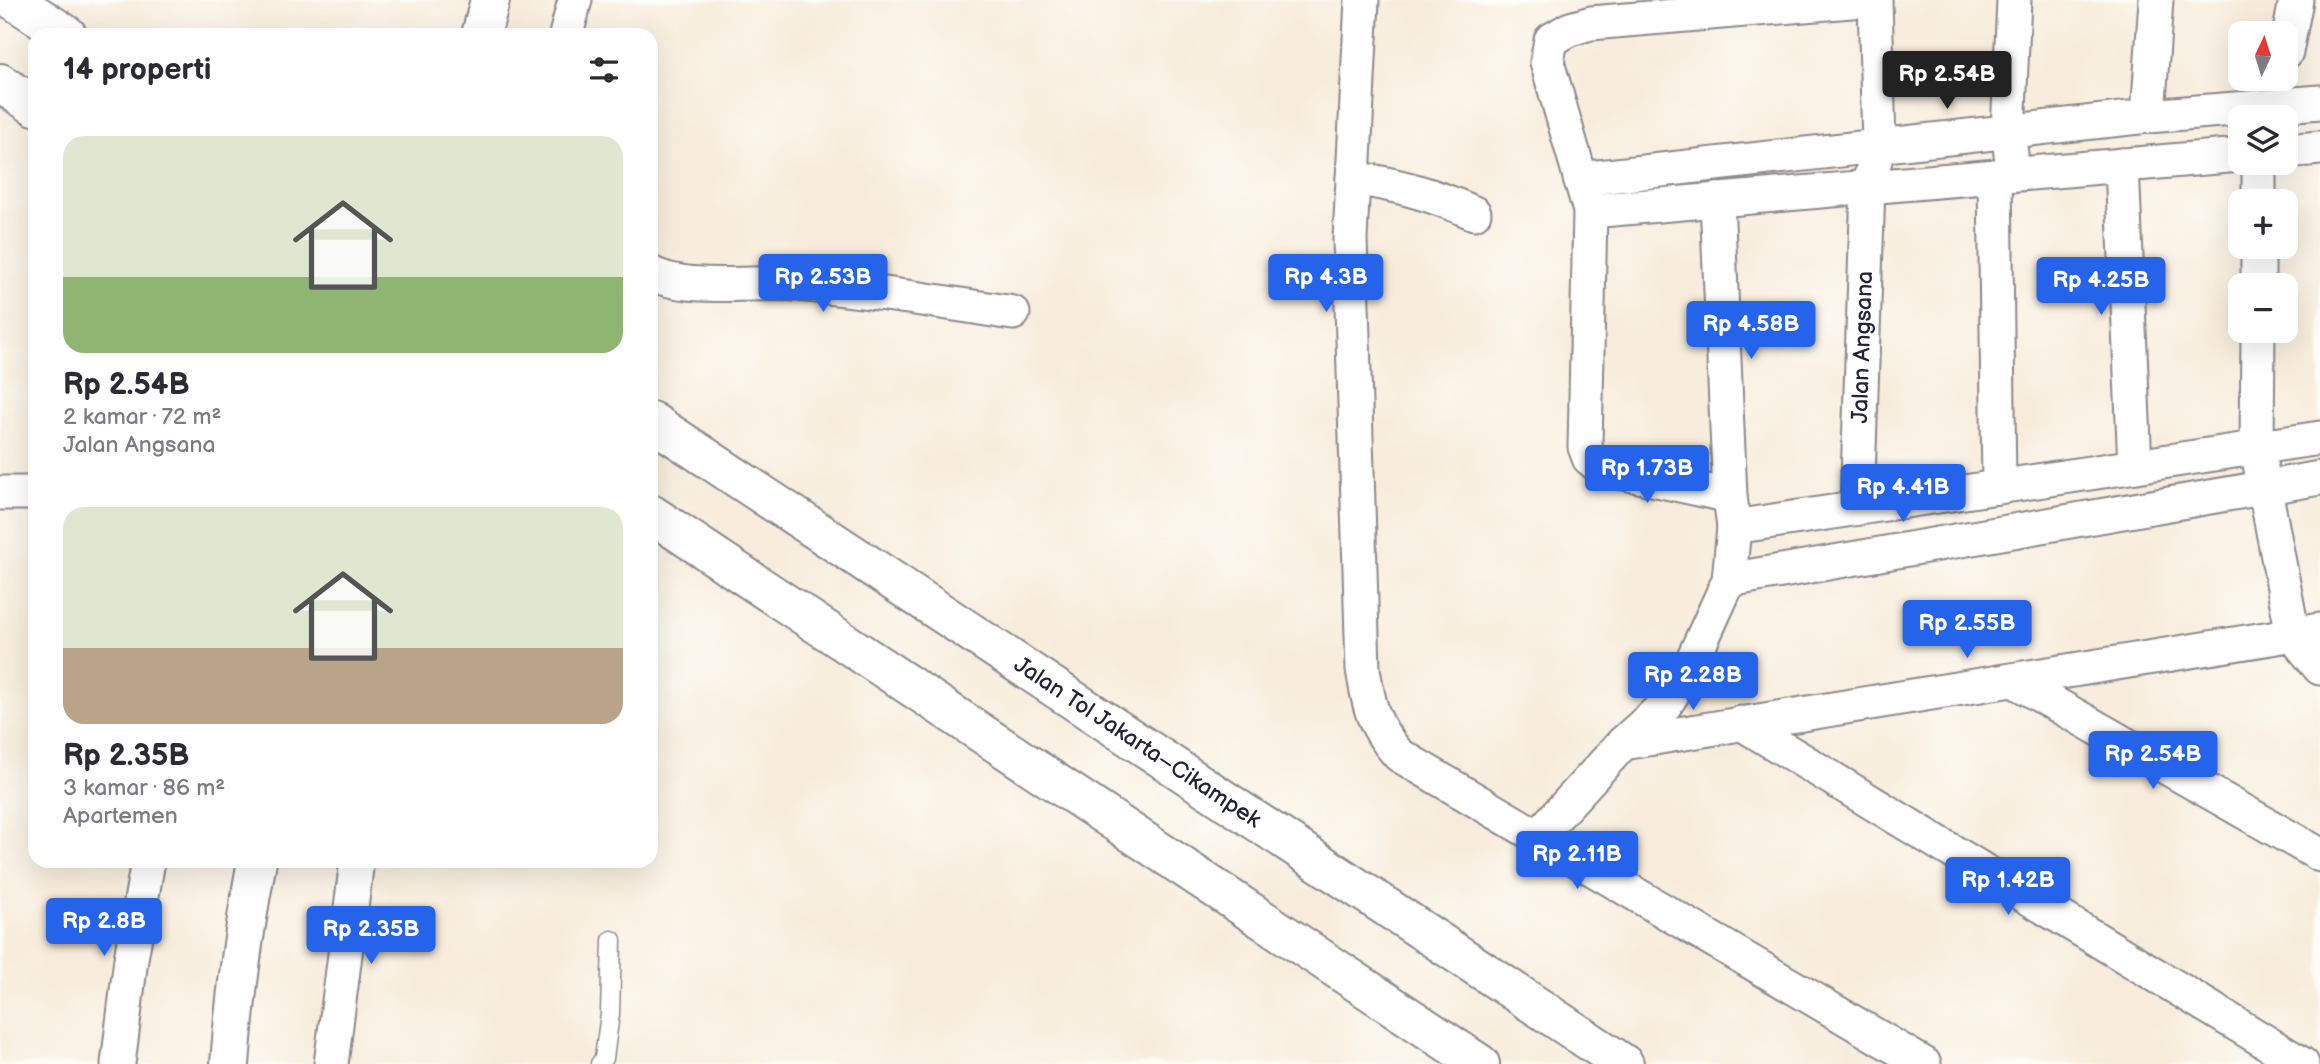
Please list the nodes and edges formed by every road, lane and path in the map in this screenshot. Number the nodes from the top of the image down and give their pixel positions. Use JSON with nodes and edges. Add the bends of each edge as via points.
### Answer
{"nodes":[{"id":1,"x":13,"y":0,"type":"edge"},
{"id":2,"x":490,"y":0,"type":"edge"},
{"id":3,"x":575,"y":0,"type":"edge"},
{"id":4,"x":1362,"y":0,"type":"edge"},
{"id":5,"x":1863,"y":0,"type":"edge"},
{"id":6,"x":1875,"y":0,"type":"edge"},
{"id":7,"x":2014,"y":0,"type":"edge"},
{"id":8,"x":2156,"y":0,"type":"edge"},
{"id":9,"x":2296,"y":0,"type":"edge"},
{"id":10,"x":2292,"y":21,"type":"edge"},
{"id":11,"x":55,"y":28,"type":"edge"},
{"id":12,"x":483,"y":28,"type":"edge"},
{"id":13,"x":568,"y":28,"type":"edge"},
{"id":14,"x":0,"y":82,"type":"edge"},
{"id":15,"x":28,"y":101,"type":"edge"},
{"id":16,"x":2275,"y":101,"type":"edge"},
{"id":17,"x":2320,"y":102,"type":"edge"},
{"id":18,"x":2148,"y":116,"type":"junction"},
{"id":19,"x":2008,"y":132,"type":"junction"},
{"id":20,"x":1880,"y":145,"type":"junction"},
{"id":21,"x":2320,"y":148,"type":"edge"},
{"id":22,"x":2298,"y":150,"type":"edge"},
{"id":23,"x":2228,"y":156,"type":"edge"},
{"id":24,"x":2122,"y":165,"type":"junction"},
{"id":25,"x":2004,"y":175,"type":"junction"},
{"id":26,"x":1353,"y":178,"type":"junction"},
{"id":27,"x":1580,"y":178,"type":"junction"},
{"id":28,"x":1868,"y":187,"type":"junction"},
{"id":29,"x":1717,"y":200,"type":"junction"},
{"id":30,"x":1590,"y":211,"type":"junction"},
{"id":31,"x":1474,"y":213,"type":"dead end"},
{"id":32,"x":658,"y":275,"type":"edge"},
{"id":33,"x":1013,"y":313,"type":"dead end"},
{"id":34,"x":2258,"y":343,"type":"edge"},
{"id":35,"x":658,"y":426,"type":"edge"},
{"id":36,"x":2320,"y":438,"type":"edge"},
{"id":37,"x":2257,"y":448,"type":"junction"},
{"id":38,"x":2135,"y":466,"type":"junction"},
{"id":39,"x":2320,"y":478,"type":"edge"},
{"id":40,"x":1999,"y":487,"type":"junction"},
{"id":41,"x":2265,"y":488,"type":"junction"},
{"id":42,"x":28,"y":492,"type":"edge"},
{"id":43,"x":0,"y":494,"type":"edge"},
{"id":44,"x":1927,"y":498,"type":"junction"},
{"id":45,"x":1857,"y":508,"type":"junction"},
{"id":46,"x":1732,"y":511,"type":"junction"},
{"id":47,"x":658,"y":519,"type":"edge"},
{"id":48,"x":1933,"y":546,"type":"junction"},
{"id":49,"x":1729,"y":580,"type":"junction"},
{"id":50,"x":2307,"y":632,"type":"edge"},
{"id":51,"x":2320,"y":668,"type":"edge"},
{"id":52,"x":2013,"y":680,"type":"junction"},
{"id":53,"x":1741,"y":723,"type":"junction"},
{"id":54,"x":1623,"y":743,"type":"junction"},
{"id":55,"x":1537,"y":836,"type":"junction"},
{"id":56,"x":2320,"y":855,"type":"edge"},
{"id":57,"x":147,"y":868,"type":"edge"},
{"id":58,"x":256,"y":868,"type":"edge"},
{"id":59,"x":356,"y":868,"type":"edge"},
{"id":60,"x":612,"y":940,"type":"dead end"},
{"id":61,"x":118,"y":1064,"type":"edge"},
{"id":62,"x":230,"y":1064,"type":"edge"},
{"id":63,"x":331,"y":1064,"type":"edge"},
{"id":64,"x":600,"y":1064,"type":"edge"},
{"id":65,"x":1480,"y":1064,"type":"edge"},
{"id":66,"x":1625,"y":1064,"type":"edge"},
{"id":67,"x":1924,"y":1064,"type":"edge"},
{"id":68,"x":2302,"y":1064,"type":"edge"}],
"edges":[{"from":1,"to":11,"type":"main road"},
{"from":2,"to":12,"type":"main road"},
{"from":3,"to":13,"type":"street"},
{"from":4,"to":26,"type":"street"},
{"from":5,"to":27,"type":"street","via":[[1591,23],[1551,40],[1547,62]]},
{"from":6,"to":20,"type":"street","name":"Jalan Angsana"},
{"from":7,"to":19,"type":"street"},
{"from":8,"to":18,"type":"street"},
{"from":9,"to":10,"type":"street"},
{"from":14,"to":15,"type":"main road"},
{"from":16,"to":17,"type":"street"},
{"from":16,"to":18,"type":"street"},
{"from":18,"to":19,"type":"street"},
{"from":19,"to":20,"type":"street"},
{"from":19,"to":25,"type":"street"},
{"from":20,"to":27,"type":"street"},
{"from":20,"to":28,"type":"street","name":"Jalan Angsana"},
{"from":21,"to":22,"type":"street"},
{"from":23,"to":24,"type":"street"},
{"from":24,"to":25,"type":"street"},
{"from":24,"to":38,"type":"street"},
{"from":25,"to":28,"type":"street"},
{"from":25,"to":40,"type":"street"},
{"from":26,"to":31,"type":"street","via":[[1397,185]]},
{"from":26,"to":55,"type":"street","via":[[1350,239],[1363,670],[1370,712],[1399,755]]},
{"from":27,"to":30,"type":"street"},
{"from":28,"to":29,"type":"street"},
{"from":28,"to":45,"type":"street","name":"Jalan Angsana"},
{"from":29,"to":30,"type":"street"},
{"from":29,"to":46,"type":"street"},
{"from":30,"to":46,"type":"street","via":[[1586,447],[1590,458],[1601,468]]},
{"from":32,"to":33,"type":"street","via":[[689,283],[765,282],[834,288]]},
{"from":34,"to":37,"type":"street"},
{"from":35,"to":66,"type":"main road","name":"Jalan Tol Jakarta–Cikampek"},
{"from":36,"to":37,"type":"street"},
{"from":37,"to":38,"type":"street"},
{"from":37,"to":41,"type":"street"},
{"from":38,"to":40,"type":"street"},
{"from":39,"to":41,"type":"street"},
{"from":40,"to":44,"type":"street"},
{"from":41,"to":48,"type":"street"},
{"from":41,"to":50,"type":"street"},
{"from":42,"to":43,"type":"street"},
{"from":44,"to":45,"type":"street"},
{"from":44,"to":48,"type":"street"},
{"from":45,"to":46,"type":"street"},
{"from":46,"to":49,"type":"street"},
{"from":47,"to":65,"type":"main road"},
{"from":48,"to":49,"type":"street"},
{"from":49,"to":54,"type":"street","via":[[1688,670],[1665,705]]},
{"from":50,"to":51,"type":"street"},
{"from":50,"to":52,"type":"street"},
{"from":52,"to":53,"type":"street"},
{"from":52,"to":56,"type":"street"},
{"from":53,"to":54,"type":"street"},
{"from":53,"to":68,"type":"street"},
{"from":54,"to":55,"type":"street"},
{"from":55,"to":67,"type":"street"},
{"from":57,"to":61,"type":"street"},
{"from":58,"to":62,"type":"main road","via":[[245,920]]},
{"from":59,"to":63,"type":"street"},
{"from":60,"to":64,"type":"lane","via":[[610,1014]]}]}
